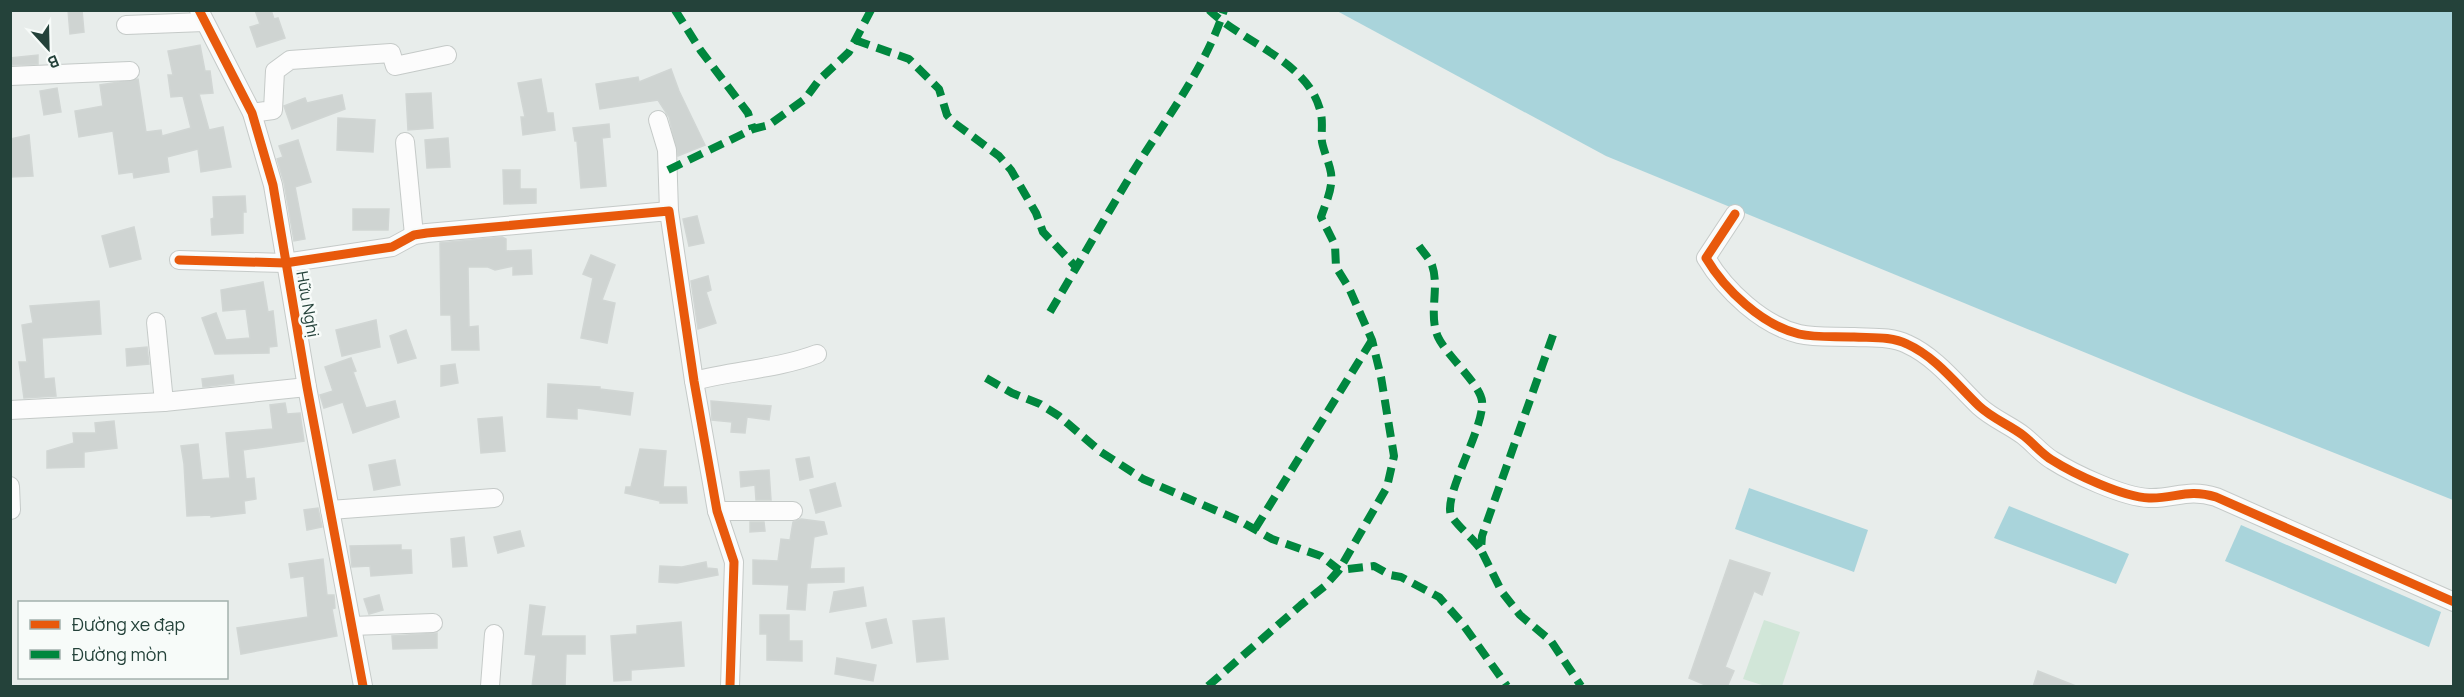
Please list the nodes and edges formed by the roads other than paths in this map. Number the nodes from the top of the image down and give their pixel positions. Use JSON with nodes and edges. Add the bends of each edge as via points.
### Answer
{"nodes":[{"id":1,"x":202,"y":16,"type":"edge"},
{"id":2,"x":126,"y":25,"type":"dead end"},
{"id":3,"x":447,"y":55,"type":"dead end"},
{"id":4,"x":130,"y":71,"type":"dead end"},
{"id":5,"x":10,"y":76,"type":"edge"},
{"id":6,"x":252,"y":113,"type":"junction"},
{"id":7,"x":658,"y":120,"type":"dead end"},
{"id":8,"x":405,"y":142,"type":"dead end"},
{"id":9,"x":669,"y":211,"type":"junction"},
{"id":10,"x":1735,"y":214,"type":"dead end"},
{"id":11,"x":414,"y":235,"type":"junction"},
{"id":12,"x":179,"y":260,"type":"dead end"},
{"id":13,"x":285,"y":263,"type":"junction"},
{"id":14,"x":156,"y":322,"type":"dead end"},
{"id":15,"x":817,"y":354,"type":"dead end"},
{"id":16,"x":694,"y":381,"type":"junction"},
{"id":17,"x":307,"y":387,"type":"junction"},
{"id":18,"x":164,"y":402,"type":"junction"},
{"id":19,"x":10,"y":410,"type":"edge"},
{"id":20,"x":10,"y":486,"type":"edge"},
{"id":21,"x":494,"y":498,"type":"dead end"},
{"id":22,"x":11,"y":510,"type":"edge"},
{"id":23,"x":330,"y":510,"type":"junction"},
{"id":24,"x":793,"y":510,"type":"dead end"},
{"id":25,"x":717,"y":511,"type":"junction"},
{"id":26,"x":2454,"y":603,"type":"edge"},
{"id":27,"x":433,"y":623,"type":"dead end"},
{"id":28,"x":352,"y":626,"type":"junction"},
{"id":29,"x":494,"y":634,"type":"dead end"},
{"id":30,"x":363,"y":687,"type":"edge"},
{"id":31,"x":490,"y":687,"type":"edge"},
{"id":32,"x":730,"y":687,"type":"edge"}],
"edges":[{"from":1,"to":2,"type":"street"},
{"from":1,"to":6,"type":"street","name":"Hữu Nghị"},
{"from":3,"to":6,"type":"street","via":[[395,66],[391,54],[290,60],[274,71],[273,110]]},
{"from":4,"to":5,"type":"street"},
{"from":6,"to":13,"type":"street","name":"Hữu Nghị","via":[[273,185]]},
{"from":7,"to":9,"type":"street","via":[[667,150]]},
{"from":8,"to":11,"type":"street"},
{"from":9,"to":11,"type":"street"},
{"from":9,"to":16,"type":"street"},
{"from":10,"to":26,"type":"street","via":[[1707,258],[1715,273],[1773,324],[1800,334],[1886,338],[1907,344],[1953,378],[1999,422],[2023,435],[2051,460],[2120,492],[2145,498],[2201,492],[2230,502]]},
{"from":11,"to":13,"type":"street","via":[[392,247]]},
{"from":12,"to":13,"type":"street"},
{"from":13,"to":17,"type":"street","name":"Hữu Nghị"},
{"from":14,"to":18,"type":"street"},
{"from":15,"to":16,"type":"street","via":[[759,370]]},
{"from":16,"to":25,"type":"street"},
{"from":17,"to":18,"type":"street"},
{"from":17,"to":23,"type":"street","name":"Hữu Nghị"},
{"from":18,"to":19,"type":"street"},
{"from":20,"to":22,"type":"street"},
{"from":21,"to":23,"type":"street"},
{"from":23,"to":28,"type":"street","name":"Hữu Nghị"},
{"from":24,"to":25,"type":"street"},
{"from":25,"to":32,"type":"street","via":[[734,562]]},
{"from":27,"to":28,"type":"street"},
{"from":28,"to":30,"type":"street","name":"Hữu Nghị"},
{"from":29,"to":31,"type":"street"}]}
